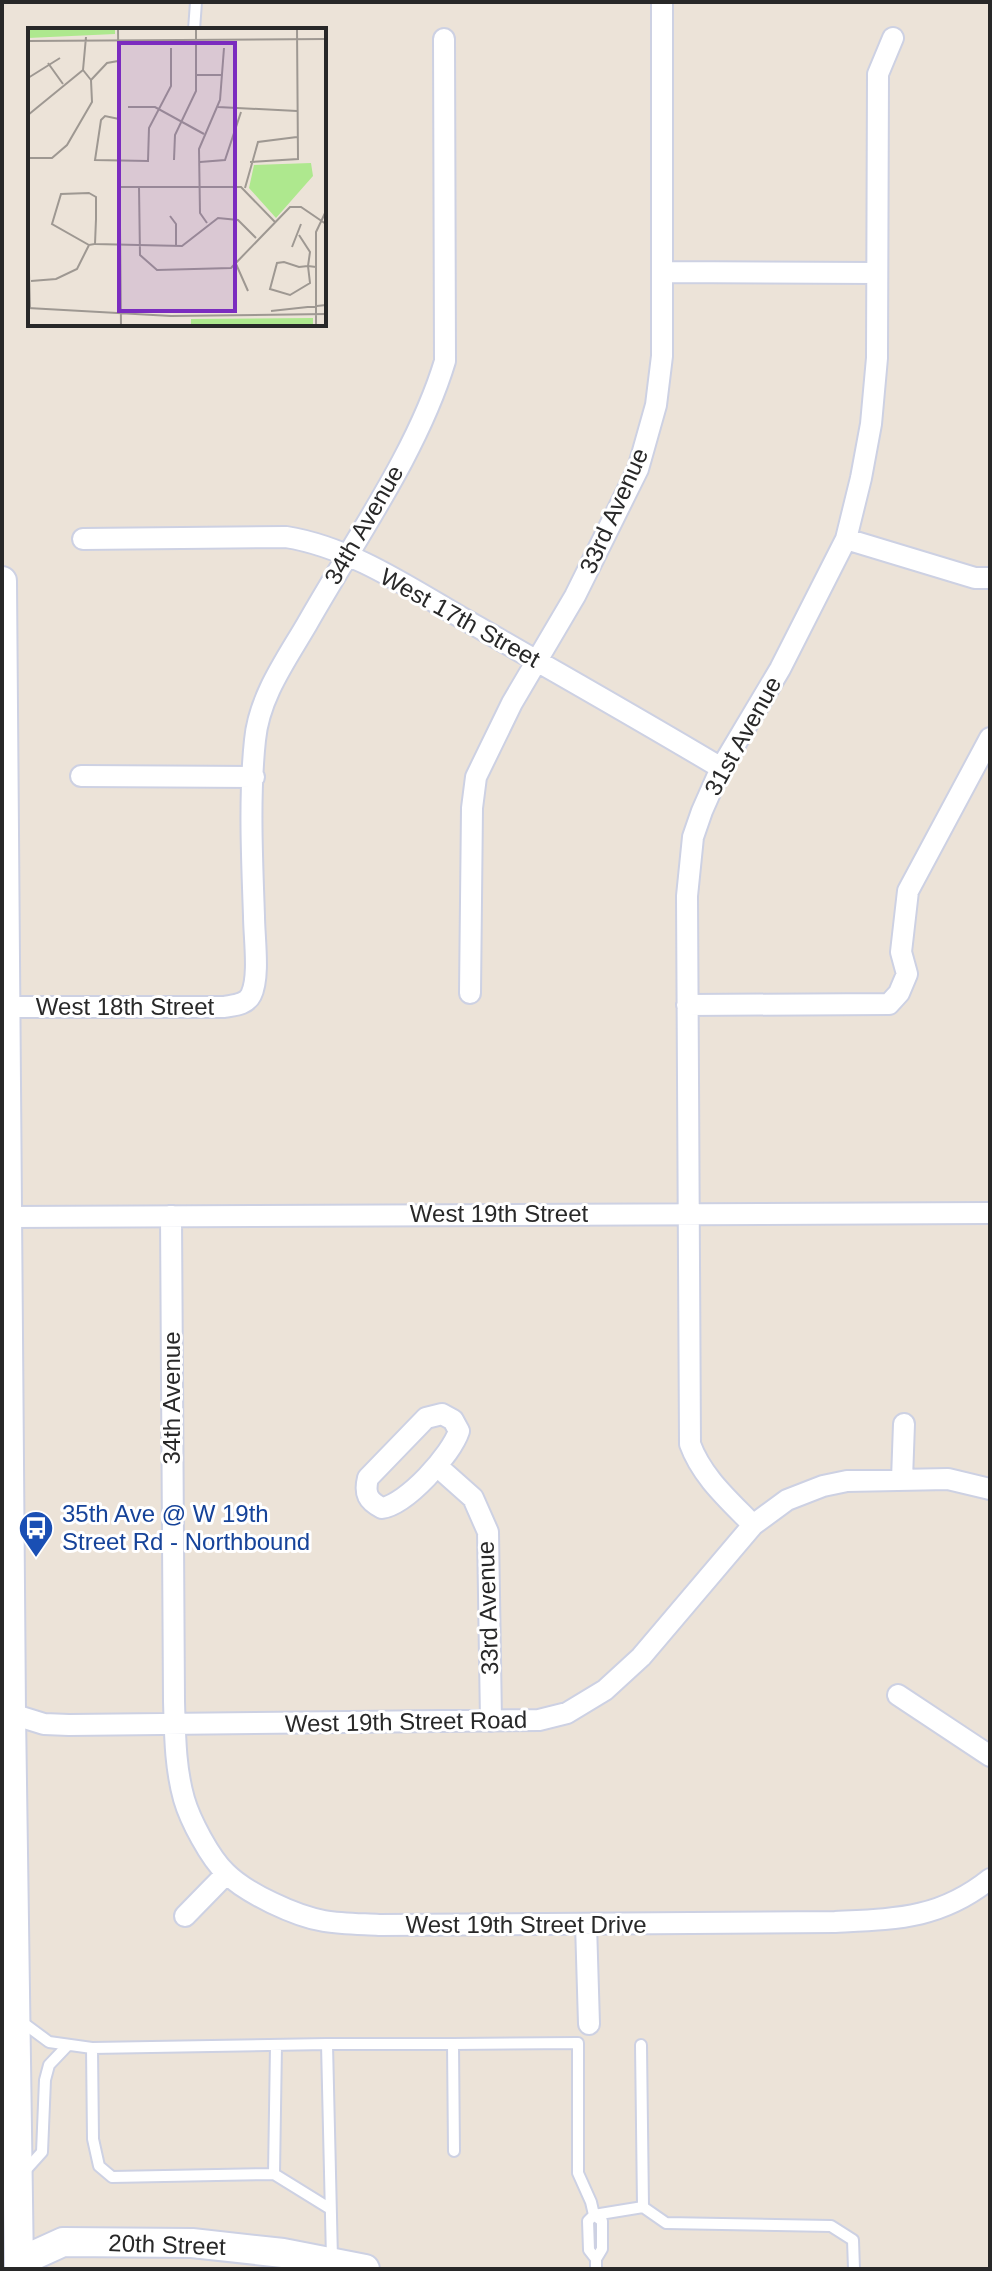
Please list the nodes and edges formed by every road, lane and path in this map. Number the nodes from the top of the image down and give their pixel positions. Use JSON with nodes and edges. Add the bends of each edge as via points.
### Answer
{"nodes":[{"id":1,"x":196,"y":2,"type":"edge"},
{"id":2,"x":662,"y":2,"type":"edge"},
{"id":3,"x":194,"y":28,"type":"edge"},
{"id":4,"x":893,"y":38,"type":"dead end"},
{"id":5,"x":444,"y":39,"type":"dead end"},
{"id":6,"x":663,"y":272,"type":"junction"},
{"id":7,"x":877,"y":273,"type":"junction"},
{"id":8,"x":83,"y":539,"type":"dead end"},
{"id":9,"x":846,"y":539,"type":"junction"},
{"id":10,"x":346,"y":554,"type":"junction"},
{"id":11,"x":990,"y":578,"type":"edge"},
{"id":12,"x":2,"y":581,"type":"edge"},
{"id":13,"x":3,"y":642,"type":"edge"},
{"id":14,"x":537,"y":662,"type":"junction"},
{"id":15,"x":990,"y":738,"type":"edge"},
{"id":16,"x":721,"y":768,"type":"junction"},
{"id":17,"x":81,"y":776,"type":"dead end"},
{"id":18,"x":254,"y":777,"type":"junction"},
{"id":19,"x":470,"y":993,"type":"dead end"},
{"id":20,"x":246,"y":1001,"type":"joint"},
{"id":21,"x":687,"y":1005,"type":"junction"},
{"id":22,"x":4,"y":1007,"type":"edge"},
{"id":23,"x":990,"y":1213,"type":"edge"},
{"id":24,"x":687,"y":1214,"type":"junction"},
{"id":25,"x":171,"y":1216,"type":"junction"},
{"id":26,"x":8,"y":1217,"type":"junction"},
{"id":27,"x":904,"y":1424,"type":"dead end"},
{"id":28,"x":437,"y":1466,"type":"junction"},
{"id":29,"x":902,"y":1479,"type":"junction"},
{"id":30,"x":990,"y":1489,"type":"edge"},
{"id":31,"x":753,"y":1525,"type":"junction"},
{"id":32,"x":898,"y":1695,"type":"dead end"},
{"id":33,"x":7,"y":1712,"type":"edge"},
{"id":34,"x":491,"y":1721,"type":"junction"},
{"id":35,"x":175,"y":1724,"type":"junction"},
{"id":36,"x":990,"y":1756,"type":"edge"},
{"id":37,"x":226,"y":1874,"type":"junction"},
{"id":38,"x":990,"y":1879,"type":"edge"},
{"id":39,"x":185,"y":1916,"type":"dead end"},
{"id":40,"x":586,"y":1924,"type":"junction"},
{"id":41,"x":17,"y":2018,"type":"junction"},
{"id":42,"x":589,"y":2024,"type":"dead end"},
{"id":43,"x":327,"y":2044,"type":"junction"},
{"id":44,"x":453,"y":2044,"type":"junction"},
{"id":45,"x":68,"y":2045,"type":"junction"},
{"id":46,"x":276,"y":2045,"type":"junction"},
{"id":47,"x":641,"y":2045,"type":"dead end"},
{"id":48,"x":92,"y":2048,"type":"junction"},
{"id":49,"x":454,"y":2151,"type":"dead end"},
{"id":50,"x":274,"y":2174,"type":"junction"},
{"id":51,"x":19,"y":2178,"type":"junction"},
{"id":52,"x":643,"y":2207,"type":"junction"},
{"id":53,"x":329,"y":2208,"type":"junction"},
{"id":54,"x":594,"y":2215,"type":"junction"},
{"id":55,"x":596,"y":2264,"type":"edge"},
{"id":56,"x":21,"y":2265,"type":"edge"},
{"id":57,"x":332,"y":2266,"type":"edge"},
{"id":58,"x":365,"y":2269,"type":"edge"},
{"id":59,"x":854,"y":2269,"type":"edge"}],
"edges":[{"from":1,"to":3,"type":"lane"},
{"from":2,"to":6,"type":"street","name":"33rd Avenue"},
{"from":4,"to":7,"type":"street","name":"31st Avenue","via":[[878,74]]},
{"from":5,"to":10,"type":"street","name":"34th Avenue","via":[[445,361],[434,397],[403,458]]},
{"from":6,"to":7,"type":"street"},
{"from":6,"to":14,"type":"street","name":"33rd Avenue","via":[[656,405],[638,469]]},
{"from":7,"to":9,"type":"street","name":"31st Avenue","via":[[871,424]]},
{"from":8,"to":10,"type":"street","name":"West 17th Street","via":[[286,537]]},
{"from":9,"to":11,"type":"street"},
{"from":9,"to":16,"type":"street","name":"31st Avenue","via":[[780,669]]},
{"from":10,"to":14,"type":"street","name":"West 17th Street"},
{"from":10,"to":18,"type":"street","name":"34th Avenue","via":[[267,696],[255,740]]},
{"from":12,"to":13,"type":"main road"},
{"from":13,"to":22,"type":"main road"},
{"from":14,"to":16,"type":"street","name":"West 17th Street"},
{"from":14,"to":19,"type":"street","name":"33rd Avenue","via":[[476,777]]},
{"from":15,"to":21,"type":"street","via":[[908,891],[901,952],[907,974],[889,1004]]},
{"from":16,"to":21,"type":"street","name":"31st Avenue","via":[[693,837]]},
{"from":17,"to":18,"type":"street"},
{"from":18,"to":20,"type":"street","name":"34th Avenue","via":[[255,961]]},
{"from":20,"to":22,"type":"street","name":"West 18th Street","via":[[224,1007]]},
{"from":21,"to":24,"type":"street","name":"31st Avenue"},
{"from":22,"to":26,"type":"main road"},
{"from":23,"to":24,"type":"street","name":"West 19th Street"},
{"from":24,"to":25,"type":"street","name":"West 19th Street"},
{"from":24,"to":31,"type":"street","name":"31st Avenue","via":[[690,1444],[696,1462]]},
{"from":25,"to":26,"type":"street","name":"West 19th Street"},
{"from":25,"to":35,"type":"street","name":"34th Avenue"},
{"from":26,"to":33,"type":"main road"},
{"from":27,"to":29,"type":"street"},
{"from":28,"to":28,"type":"street","via":[[394,1506],[370,1502],[368,1478],[426,1418],[442,1414],[459,1431]]},
{"from":28,"to":34,"type":"street","name":"33rd Avenue","via":[[473,1498],[488,1532]]},
{"from":29,"to":30,"type":"street","name":"West 19th Street Road","via":[[948,1479]]},
{"from":29,"to":31,"type":"street","name":"West 19th Street Road","via":[[823,1486],[787,1500]]},
{"from":31,"to":34,"type":"street","name":"West 19th Street Road","via":[[641,1657],[605,1690],[567,1713]]},
{"from":32,"to":36,"type":"street"},
{"from":33,"to":35,"type":"street","name":"West 19th Street Road","via":[[49,1724]]},
{"from":33,"to":41,"type":"main road"},
{"from":34,"to":35,"type":"street","name":"West 19th Street Road"},
{"from":35,"to":37,"type":"street","name":"West 19th Street Drive","via":[[184,1801]]},
{"from":37,"to":39,"type":"street"},
{"from":37,"to":40,"type":"street","name":"West 19th Street Drive","via":[[276,1906],[325,1922]]},
{"from":38,"to":40,"type":"street","name":"West 19th Street Drive","via":[[950,1905],[903,1919]]},
{"from":40,"to":42,"type":"street"},
{"from":41,"to":45,"type":"lane","via":[[49,2042]]},
{"from":41,"to":51,"type":"main road"},
{"from":43,"to":44,"type":"lane"},
{"from":43,"to":46,"type":"lane"},
{"from":43,"to":53,"type":"lane"},
{"from":44,"to":49,"type":"lane"},
{"from":44,"to":54,"type":"lane","via":[[578,2043],[578,2173]]},
{"from":45,"to":48,"type":"lane"},
{"from":45,"to":51,"type":"lane","via":[[49,2065],[45,2080],[42,2152]]},
{"from":46,"to":48,"type":"lane"},
{"from":46,"to":50,"type":"lane"},
{"from":47,"to":52,"type":"lane"},
{"from":48,"to":50,"type":"lane","via":[[93,2139],[99,2166],[112,2177]]},
{"from":50,"to":53,"type":"lane"},
{"from":51,"to":56,"type":"main road"},
{"from":52,"to":54,"type":"lane"},
{"from":52,"to":59,"type":"lane","via":[[666,2223],[831,2226],[853,2240]]},
{"from":53,"to":57,"type":"lane"},
{"from":54,"to":55,"type":"lane","via":[[602,2221]]},
{"from":56,"to":57,"type":"main road","name":"20th Street","via":[[63,2242],[76,2242],[203,2244],[283,2253]]},
{"from":57,"to":58,"type":"main road","name":"20th Street"}]}
